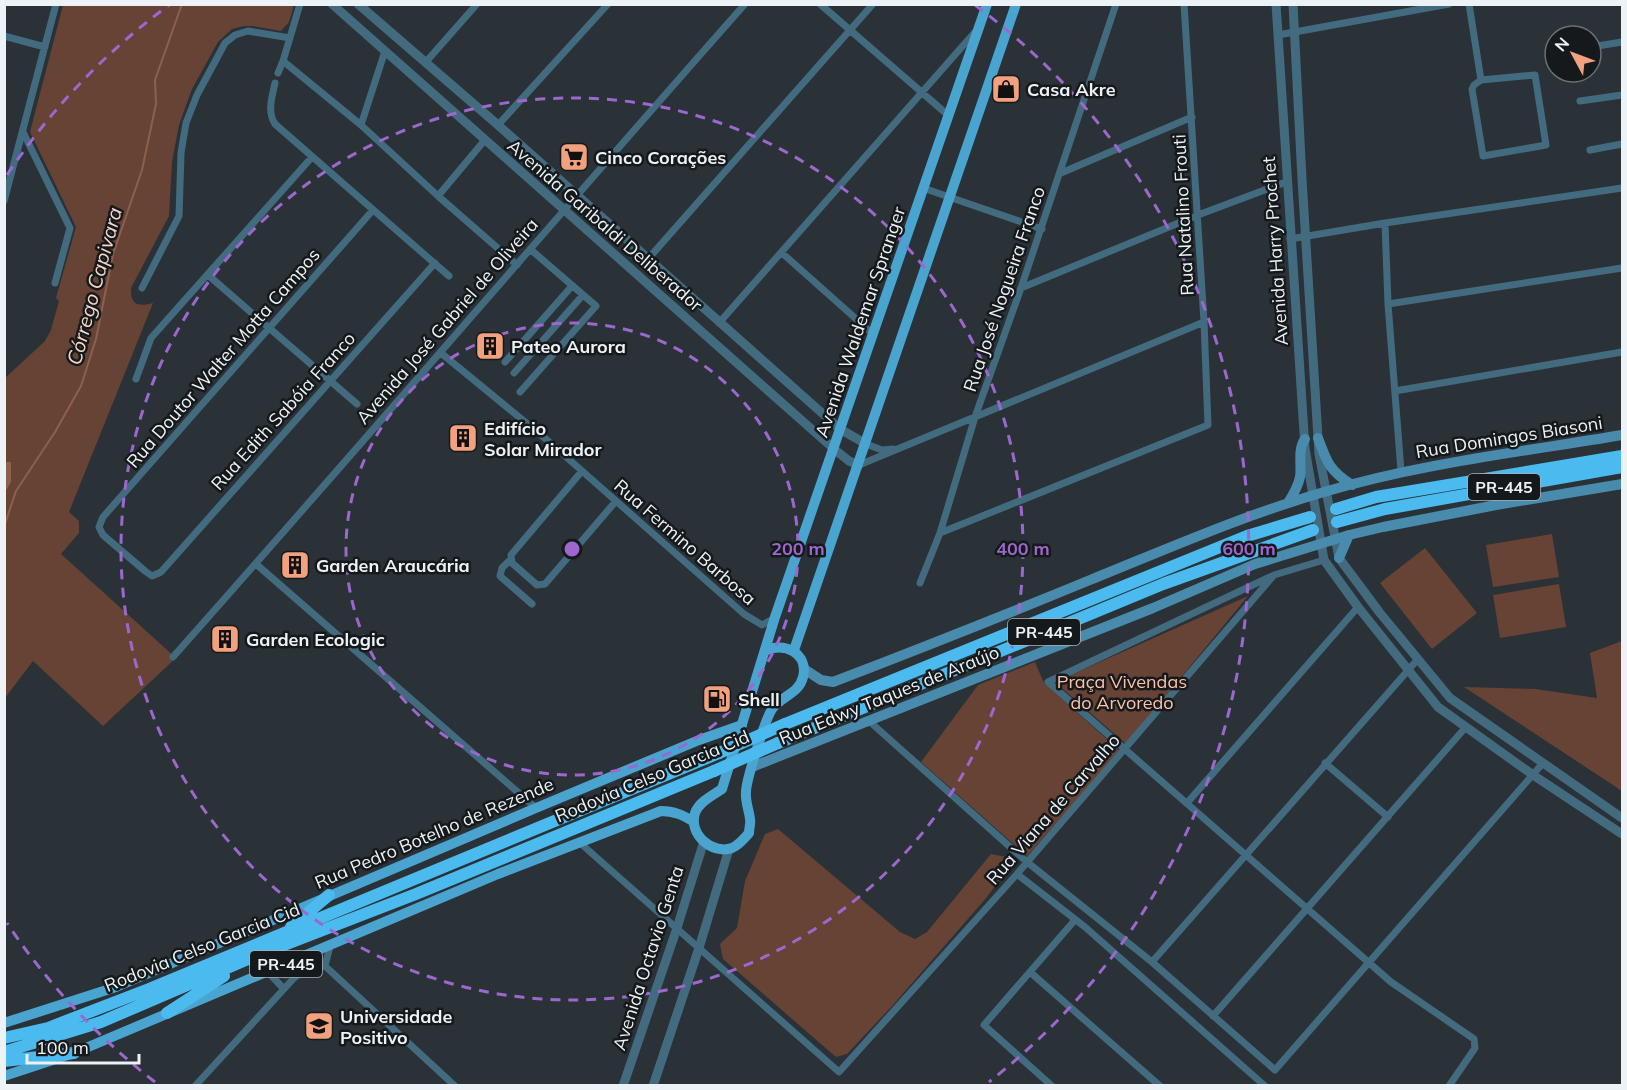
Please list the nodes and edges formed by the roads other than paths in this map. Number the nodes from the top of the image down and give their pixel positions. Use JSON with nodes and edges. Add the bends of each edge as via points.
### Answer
{"nodes":[{"id":1,"x":56,"y":4,"type":"edge"},
{"id":2,"x":300,"y":4,"type":"edge"},
{"id":3,"x":332,"y":4,"type":"edge"},
{"id":4,"x":358,"y":4,"type":"edge"},
{"id":5,"x":477,"y":4,"type":"edge"},
{"id":6,"x":608,"y":4,"type":"edge"},
{"id":7,"x":745,"y":4,"type":"edge"},
{"id":8,"x":820,"y":4,"type":"edge"},
{"id":9,"x":873,"y":4,"type":"edge"},
{"id":10,"x":987,"y":4,"type":"edge"},
{"id":11,"x":1016,"y":4,"type":"edge"},
{"id":12,"x":1116,"y":4,"type":"edge"},
{"id":13,"x":1185,"y":4,"type":"edge"},
{"id":14,"x":1276,"y":4,"type":"edge"},
{"id":15,"x":1293,"y":4,"type":"edge"},
{"id":16,"x":1449,"y":4,"type":"edge"},
{"id":17,"x":1469,"y":4,"type":"edge"},
{"id":18,"x":980,"y":26,"type":"junction"},
{"id":19,"x":850,"y":30,"type":"junction"},
{"id":20,"x":1295,"y":32,"type":"junction"},
{"id":21,"x":1278,"y":35,"type":"junction"},
{"id":22,"x":4,"y":36,"type":"edge"},
{"id":23,"x":290,"y":38,"type":"junction"},
{"id":24,"x":1623,"y":42,"type":"edge"},
{"id":25,"x":1603,"y":45,"type":"edge"},
{"id":26,"x":45,"y":47,"type":"junction"},
{"id":27,"x":385,"y":51,"type":"junction"},
{"id":28,"x":283,"y":61,"type":"junction"},
{"id":29,"x":425,"y":63,"type":"junction"},
{"id":30,"x":278,"y":73,"type":"dead end"},
{"id":31,"x":1480,"y":80,"type":"junction"},
{"id":32,"x":275,"y":83,"type":"dead end"},
{"id":33,"x":921,"y":93,"type":"junction"},
{"id":34,"x":1623,"y":95,"type":"edge"},
{"id":35,"x":1580,"y":101,"type":"dead end"},
{"id":36,"x":949,"y":116,"type":"junction"},
{"id":37,"x":1192,"y":117,"type":"junction"},
{"id":38,"x":361,"y":125,"type":"junction"},
{"id":39,"x":498,"y":125,"type":"junction"},
{"id":40,"x":23,"y":132,"type":"junction"},
{"id":41,"x":484,"y":141,"type":"junction"},
{"id":42,"x":1623,"y":144,"type":"edge"},
{"id":43,"x":1590,"y":150,"type":"dead end"},
{"id":44,"x":312,"y":157,"type":"junction"},
{"id":45,"x":1061,"y":173,"type":"junction"},
{"id":46,"x":1286,"y":182,"type":"junction"},
{"id":47,"x":923,"y":188,"type":"junction"},
{"id":48,"x":1623,"y":188,"type":"edge"},
{"id":49,"x":576,"y":195,"type":"junction"},
{"id":50,"x":438,"y":196,"type":"junction"},
{"id":51,"x":949,"y":197,"type":"junction"},
{"id":52,"x":4,"y":201,"type":"edge"},
{"id":53,"x":564,"y":209,"type":"junction"},
{"id":54,"x":373,"y":210,"type":"junction"},
{"id":55,"x":1198,"y":215,"type":"junction"},
{"id":56,"x":1385,"y":223,"type":"junction"},
{"id":57,"x":1042,"y":229,"type":"junction"},
{"id":58,"x":1305,"y":238,"type":"junction"},
{"id":59,"x":1290,"y":239,"type":"junction"},
{"id":60,"x":530,"y":249,"type":"junction"},
{"id":61,"x":782,"y":253,"type":"junction"},
{"id":62,"x":648,"y":259,"type":"junction"},
{"id":63,"x":435,"y":263,"type":"junction"},
{"id":64,"x":517,"y":265,"type":"junction"},
{"id":65,"x":1623,"y":268,"type":"edge"},
{"id":66,"x":208,"y":275,"type":"junction"},
{"id":67,"x":449,"y":276,"type":"dead end"},
{"id":68,"x":55,"y":283,"type":"dead end"},
{"id":69,"x":572,"y":286,"type":"junction"},
{"id":70,"x":142,"y":288,"type":"dead end"},
{"id":71,"x":1021,"y":288,"type":"junction"},
{"id":72,"x":583,"y":295,"type":"junction"},
{"id":73,"x":1388,"y":304,"type":"junction"},
{"id":74,"x":1204,"y":322,"type":"junction"},
{"id":75,"x":719,"y":323,"type":"junction"},
{"id":76,"x":269,"y":328,"type":"junction"},
{"id":77,"x":873,"y":334,"type":"junction"},
{"id":78,"x":441,"y":352,"type":"junction"},
{"id":79,"x":1623,"y":352,"type":"edge"},
{"id":80,"x":505,"y":362,"type":"dead end"},
{"id":81,"x":514,"y":373,"type":"dead end"},
{"id":82,"x":136,"y":379,"type":"dead end"},
{"id":83,"x":330,"y":381,"type":"junction"},
{"id":84,"x":1395,"y":391,"type":"junction"},
{"id":85,"x":520,"y":392,"type":"dead end"},
{"id":86,"x":357,"y":404,"type":"dead end"},
{"id":87,"x":975,"y":417,"type":"junction"},
{"id":88,"x":840,"y":429,"type":"junction"},
{"id":89,"x":1623,"y":435,"type":"edge"},
{"id":90,"x":1318,"y":438,"type":"junction"},
{"id":91,"x":1305,"y":439,"type":"junction"},
{"id":92,"x":866,"y":444,"type":"junction"},
{"id":93,"x":834,"y":449,"type":"junction"},
{"id":94,"x":898,"y":449,"type":"junction"},
{"id":95,"x":1623,"y":456,"type":"edge"},
{"id":96,"x":859,"y":465,"type":"junction"},
{"id":97,"x":1623,"y":466,"type":"edge"},
{"id":98,"x":582,"y":471,"type":"junction"},
{"id":99,"x":1401,"y":471,"type":"junction"},
{"id":100,"x":1353,"y":484,"type":"junction"},
{"id":101,"x":1623,"y":484,"type":"edge"},
{"id":102,"x":1326,"y":491,"type":"junction"},
{"id":103,"x":1313,"y":495,"type":"junction"},
{"id":104,"x":616,"y":501,"type":"junction"},
{"id":105,"x":1288,"y":503,"type":"junction"},
{"id":106,"x":1336,"y":509,"type":"dead end"},
{"id":107,"x":1310,"y":517,"type":"dead end"},
{"id":108,"x":1337,"y":522,"type":"dead end"},
{"id":109,"x":1313,"y":530,"type":"dead end"},
{"id":110,"x":940,"y":533,"type":"junction"},
{"id":111,"x":1349,"y":535,"type":"junction"},
{"id":112,"x":1335,"y":540,"type":"junction"},
{"id":113,"x":1321,"y":544,"type":"junction"},
{"id":114,"x":1339,"y":558,"type":"junction"},
{"id":115,"x":511,"y":560,"type":"junction"},
{"id":116,"x":1324,"y":561,"type":"junction"},
{"id":117,"x":256,"y":564,"type":"junction"},
{"id":118,"x":1274,"y":575,"type":"junction"},
{"id":119,"x":152,"y":576,"type":"joint"},
{"id":120,"x":920,"y":583,"type":"dead end"},
{"id":121,"x":532,"y":604,"type":"dead end"},
{"id":122,"x":1358,"y":608,"type":"junction"},
{"id":123,"x":775,"y":617,"type":"junction"},
{"id":124,"x":794,"y":650,"type":"junction"},
{"id":125,"x":765,"y":651,"type":"junction"},
{"id":126,"x":173,"y":657,"type":"dead end"},
{"id":127,"x":1418,"y":659,"type":"junction"},
{"id":128,"x":804,"y":669,"type":"junction"},
{"id":129,"x":1408,"y":671,"type":"junction"},
{"id":130,"x":869,"y":721,"type":"junction"},
{"id":131,"x":742,"y":725,"type":"junction"},
{"id":132,"x":1466,"y":728,"type":"junction"},
{"id":133,"x":1125,"y":749,"type":"junction"},
{"id":134,"x":1325,"y":763,"type":"junction"},
{"id":135,"x":1543,"y":763,"type":"junction"},
{"id":136,"x":752,"y":766,"type":"junction"},
{"id":137,"x":1533,"y":775,"type":"junction"},
{"id":138,"x":1187,"y":803,"type":"junction"},
{"id":139,"x":536,"y":808,"type":"junction"},
{"id":140,"x":1388,"y":817,"type":"junction"},
{"id":141,"x":1623,"y":818,"type":"edge"},
{"id":142,"x":694,"y":822,"type":"junction"},
{"id":143,"x":1623,"y":834,"type":"edge"},
{"id":144,"x":704,"y":841,"type":"junction"},
{"id":145,"x":579,"y":842,"type":"junction"},
{"id":146,"x":729,"y":849,"type":"junction"},
{"id":147,"x":1245,"y":854,"type":"junction"},
{"id":148,"x":1027,"y":862,"type":"junction"},
{"id":149,"x":1017,"y":874,"type":"junction"},
{"id":150,"x":328,"y":895,"type":"junction"},
{"id":151,"x":1308,"y":909,"type":"junction"},
{"id":152,"x":1074,"y":921,"type":"junction"},
{"id":153,"x":677,"y":928,"type":"junction"},
{"id":154,"x":281,"y":935,"type":"junction"},
{"id":155,"x":330,"y":946,"type":"junction"},
{"id":156,"x":699,"y":948,"type":"junction"},
{"id":157,"x":248,"y":959,"type":"junction"},
{"id":158,"x":1152,"y":962,"type":"junction"},
{"id":159,"x":1369,"y":962,"type":"junction"},
{"id":160,"x":325,"y":966,"type":"junction"},
{"id":161,"x":268,"y":972,"type":"junction"},
{"id":162,"x":1030,"y":972,"type":"junction"},
{"id":163,"x":284,"y":988,"type":"junction"},
{"id":164,"x":167,"y":1013,"type":"junction"},
{"id":165,"x":1213,"y":1016,"type":"junction"},
{"id":166,"x":4,"y":1023,"type":"edge"},
{"id":167,"x":4,"y":1038,"type":"edge"},
{"id":168,"x":4,"y":1052,"type":"edge"},
{"id":169,"x":74,"y":1053,"type":"junction"},
{"id":170,"x":4,"y":1061,"type":"edge"},
{"id":171,"x":4,"y":1076,"type":"edge"},
{"id":172,"x":195,"y":1086,"type":"edge"},
{"id":173,"x":455,"y":1086,"type":"edge"},
{"id":174,"x":623,"y":1086,"type":"edge"},
{"id":175,"x":653,"y":1086,"type":"edge"},
{"id":176,"x":1052,"y":1086,"type":"edge"},
{"id":177,"x":1160,"y":1086,"type":"edge"},
{"id":178,"x":1265,"y":1086,"type":"edge"},
{"id":179,"x":1449,"y":1086,"type":"edge"}],
"edges":[{"from":1,"to":26,"type":"street"},
{"from":2,"to":23,"type":"street"},
{"from":3,"to":27,"type":"street","name":"Avenida Garibaldi Deliberador"},
{"from":4,"to":29,"type":"street","name":"Avenida Garibaldi Deliberador"},
{"from":5,"to":29,"type":"street"},
{"from":6,"to":39,"type":"street"},
{"from":7,"to":49,"type":"street","name":"Avenida José Gabriel de Oliveira"},
{"from":8,"to":19,"type":"street"},
{"from":9,"to":19,"type":"street"},
{"from":10,"to":18,"type":"main road","name":"Avenida Waldemar Spranger"},
{"from":11,"to":51,"type":"main road"},
{"from":12,"to":45,"type":"street","name":"Rua José Nogueira Franco"},
{"from":13,"to":37,"type":"street","name":"Rua Natalino Frouti"},
{"from":14,"to":21,"type":"street","name":"Avenida Harry Prochet"},
{"from":15,"to":20,"type":"street","name":"Avenida Harry Prochet"},
{"from":16,"to":20,"type":"street"},
{"from":17,"to":31,"type":"street"},
{"from":18,"to":33,"type":"street"},
{"from":18,"to":36,"type":"main road","name":"Avenida Waldemar Spranger"},
{"from":19,"to":33,"type":"street"},
{"from":19,"to":62,"type":"street"},
{"from":20,"to":21,"type":"street"},
{"from":20,"to":58,"type":"street","name":"Avenida Harry Prochet"},
{"from":21,"to":46,"type":"street","name":"Avenida Harry Prochet"},
{"from":22,"to":26,"type":"street"},
{"from":23,"to":28,"type":"street"},
{"from":23,"to":70,"type":"street","via":[[248,31],[225,43],[186,123],[179,216]]},
{"from":24,"to":25,"type":"street"},
{"from":26,"to":40,"type":"street"},
{"from":27,"to":38,"type":"street"},
{"from":27,"to":41,"type":"street","name":"Avenida Garibaldi Deliberador"},
{"from":28,"to":30,"type":"street"},
{"from":28,"to":38,"type":"street"},
{"from":29,"to":39,"type":"street","name":"Avenida Garibaldi Deliberador"},
{"from":31,"to":31,"type":"street","via":[[1472,89],[1483,156],[1546,145],[1535,75]]},
{"from":32,"to":44,"type":"street","via":[[272,119]]},
{"from":33,"to":36,"type":"street"},
{"from":33,"to":61,"type":"street"},
{"from":34,"to":35,"type":"street"},
{"from":36,"to":47,"type":"main road","name":"Avenida Waldemar Spranger"},
{"from":37,"to":45,"type":"street"},
{"from":37,"to":55,"type":"street","name":"Rua Natalino Frouti"},
{"from":38,"to":50,"type":"street"},
{"from":39,"to":49,"type":"street","name":"Avenida Garibaldi Deliberador"},
{"from":40,"to":52,"type":"street"},
{"from":40,"to":68,"type":"street","via":[[70,228]]},
{"from":41,"to":50,"type":"street"},
{"from":41,"to":53,"type":"street","name":"Avenida Garibaldi Deliberador"},
{"from":42,"to":43,"type":"street"},
{"from":44,"to":54,"type":"street"},
{"from":44,"to":66,"type":"street"},
{"from":45,"to":57,"type":"street","name":"Rua José Nogueira Franco"},
{"from":46,"to":55,"type":"street"},
{"from":46,"to":59,"type":"street","name":"Avenida Harry Prochet"},
{"from":47,"to":51,"type":"street"},
{"from":47,"to":77,"type":"main road","name":"Avenida Waldemar Spranger"},
{"from":48,"to":56,"type":"street"},
{"from":49,"to":53,"type":"street","name":"Avenida José Gabriel de Oliveira"},
{"from":49,"to":62,"type":"street","name":"Avenida Garibaldi Deliberador"},
{"from":50,"to":64,"type":"street"},
{"from":51,"to":57,"type":"street"},
{"from":51,"to":92,"type":"main road"},
{"from":53,"to":60,"type":"street","name":"Avenida José Gabriel de Oliveira"},
{"from":53,"to":93,"type":"street","name":"Avenida Garibaldi Deliberador"},
{"from":54,"to":63,"type":"street"},
{"from":54,"to":76,"type":"street","name":"Rua Doutor Walter Motta Campos"},
{"from":55,"to":71,"type":"street"},
{"from":55,"to":74,"type":"street","name":"Rua Natalino Frouti"},
{"from":56,"to":58,"type":"street"},
{"from":56,"to":73,"type":"street"},
{"from":57,"to":71,"type":"street","name":"Rua José Nogueira Franco"},
{"from":58,"to":59,"type":"street"},
{"from":58,"to":90,"type":"street","name":"Avenida Harry Prochet"},
{"from":59,"to":91,"type":"street","name":"Avenida Harry Prochet"},
{"from":60,"to":64,"type":"street","name":"Avenida José Gabriel de Oliveira"},
{"from":60,"to":69,"type":"street"},
{"from":61,"to":75,"type":"street"},
{"from":61,"to":77,"type":"street"},
{"from":62,"to":75,"type":"street","name":"Avenida Garibaldi Deliberador"},
{"from":63,"to":67,"type":"street"},
{"from":63,"to":83,"type":"street","name":"Rua Edith Sabóia Franco"},
{"from":64,"to":78,"type":"street","name":"Avenida José Gabriel de Oliveira"},
{"from":65,"to":73,"type":"street"},
{"from":66,"to":76,"type":"street"},
{"from":66,"to":82,"type":"street","via":[[151,338]]},
{"from":69,"to":72,"type":"street"},
{"from":69,"to":80,"type":"street"},
{"from":71,"to":87,"type":"street","name":"Rua José Nogueira Franco"},
{"from":72,"to":81,"type":"street"},
{"from":72,"to":85,"type":"street","via":[[596,306]]},
{"from":73,"to":84,"type":"street"},
{"from":74,"to":87,"type":"street"},
{"from":74,"to":110,"type":"street","name":"Rua Natalino Frouti","via":[[1208,425]]},
{"from":75,"to":88,"type":"street","name":"Avenida Garibaldi Deliberador"},
{"from":76,"to":83,"type":"street"},
{"from":76,"to":119,"type":"street","name":"Rua Doutor Walter Motta Campos","via":[[103,517],[99,527],[103,535]]},
{"from":77,"to":88,"type":"main road","name":"Avenida Waldemar Spranger"},
{"from":78,"to":98,"type":"street","name":"Rua Fermino Barbosa"},
{"from":78,"to":117,"type":"street","name":"Avenida José Gabriel de Oliveira"},
{"from":79,"to":84,"type":"street"},
{"from":83,"to":86,"type":"street"},
{"from":83,"to":119,"type":"street","name":"Rua Edith Sabóia Franco","via":[[161,572]]},
{"from":84,"to":99,"type":"street"},
{"from":87,"to":94,"type":"street"},
{"from":87,"to":110,"type":"street","name":"Rua José Nogueira Franco"},
{"from":88,"to":92,"type":"street","name":"Avenida Garibaldi Deliberador"},
{"from":88,"to":93,"type":"main road","name":"Avenida Waldemar Spranger"},
{"from":89,"to":99,"type":"main road","name":"Rua Domingos Biasoni"},
{"from":90,"to":91,"type":"street"},
{"from":90,"to":100,"type":"main road","via":[[1327,463],[1337,476]]},
{"from":90,"to":102,"type":"street","name":"Avenida Harry Prochet"},
{"from":91,"to":103,"type":"street","name":"Avenida Harry Prochet"},
{"from":91,"to":105,"type":"main road","via":[[1297,489]]},
{"from":92,"to":94,"type":"street","via":[[882,450]]},
{"from":92,"to":96,"type":"main road"},
{"from":93,"to":96,"type":"street","name":"Avenida Garibaldi Deliberador"},
{"from":93,"to":123,"type":"main road","name":"Avenida Waldemar Spranger"},
{"from":94,"to":96,"type":"street"},
{"from":95,"to":106,"type":"highway","number":"PR-445","via":[[1376,497]]},
{"from":96,"to":124,"type":"main road"},
{"from":97,"to":108,"type":"highway","number":"PR-445","via":[[1385,509]]},
{"from":98,"to":104,"type":"street","name":"Rua Fermino Barbosa"},
{"from":98,"to":115,"type":"street","via":[[511,555]]},
{"from":99,"to":100,"type":"main road"},
{"from":100,"to":102,"type":"main road"},
{"from":101,"to":111,"type":"main road","number":"PR-445"},
{"from":102,"to":103,"type":"main road"},
{"from":102,"to":112,"type":"street","name":"Avenida Harry Prochet"},
{"from":103,"to":105,"type":"main road"},
{"from":103,"to":113,"type":"street","name":"Avenida Harry Prochet"},
{"from":104,"to":115,"type":"street","via":[[545,584],[537,585]]},
{"from":104,"to":123,"type":"street","name":"Rua Fermino Barbosa","via":[[756,622],[762,625]]},
{"from":105,"to":128,"type":"main road","via":[[833,682],[821,680]]},
{"from":107,"to":154,"type":"highway","name":"Rodovia Celso Garcia Cid","number":"PR-445","bridge":true,"via":[[1246,536]]},
{"from":109,"to":157,"type":"highway","name":"Rodovia Celso Garcia Cid","number":"PR-445","bridge":true,"via":[[1152,588],[416,894]]},
{"from":110,"to":120,"type":"street","name":"Rua José Nogueira Franco"},
{"from":111,"to":112,"type":"main road"},
{"from":111,"to":114,"type":"main road"},
{"from":112,"to":113,"type":"main road"},
{"from":112,"to":114,"type":"street","name":"Avenida Harry Prochet"},
{"from":113,"to":116,"type":"street","name":"Avenida Harry Prochet"},
{"from":113,"to":130,"type":"main road","name":"Rua Edwy Taques de Araújo","via":[[1238,570]]},
{"from":114,"to":127,"type":"street"},
{"from":115,"to":121,"type":"street","via":[[500,576]]},
{"from":116,"to":118,"type":"street"},
{"from":116,"to":122,"type":"street"},
{"from":117,"to":126,"type":"street","name":"Avenida José Gabriel de Oliveira"},
{"from":117,"to":139,"type":"street"},
{"from":118,"to":133,"type":"street","name":"Rua Viana de Carvalho"},
{"from":118,"to":133,"type":"street","via":[[1048,682]]},
{"from":122,"to":129,"type":"street"},
{"from":122,"to":138,"type":"street"},
{"from":123,"to":125,"type":"main road","name":"Avenida Waldemar Spranger"},
{"from":124,"to":125,"type":"main road","via":[[775,646]]},
{"from":124,"to":128,"type":"main road"},
{"from":125,"to":131,"type":"main road","name":"Avenida Waldemar Spranger"},
{"from":127,"to":129,"type":"street"},
{"from":127,"to":135,"type":"street","via":[[1450,698]]},
{"from":128,"to":136,"type":"main road","via":[[799,687],[772,709]]},
{"from":129,"to":132,"type":"street","via":[[1438,707]]},
{"from":129,"to":134,"type":"street"},
{"from":130,"to":136,"type":"main road","name":"Rua Edwy Taques de Araújo"},
{"from":130,"to":148,"type":"street"},
{"from":131,"to":139,"type":"main road","name":"Rua Pedro Botelho de Rezende"},
{"from":131,"to":142,"type":"main road","name":"Avenida Waldemar Spranger","via":[[722,789],[705,800],[695,812]]},
{"from":132,"to":137,"type":"street"},
{"from":132,"to":140,"type":"street"},
{"from":133,"to":138,"type":"street"},
{"from":133,"to":148,"type":"street","name":"Rua Viana de Carvalho"},
{"from":134,"to":140,"type":"street"},
{"from":134,"to":147,"type":"street"},
{"from":135,"to":137,"type":"street"},
{"from":135,"to":141,"type":"street"},
{"from":136,"to":146,"type":"main road","via":[[746,791],[749,833]]},
{"from":137,"to":143,"type":"street"},
{"from":137,"to":159,"type":"street"},
{"from":138,"to":147,"type":"street"},
{"from":139,"to":150,"type":"main road","name":"Rua Pedro Botelho de Rezende"},
{"from":140,"to":151,"type":"street"},
{"from":142,"to":144,"type":"main road"},
{"from":142,"to":145,"type":"main road","via":[[683,815],[661,811]]},
{"from":144,"to":146,"type":"main road"},
{"from":144,"to":153,"type":"street","name":"Avenida Octavio Genta"},
{"from":145,"to":153,"type":"street"},
{"from":145,"to":155,"type":"main road","number":"PR-445"},
{"from":146,"to":156,"type":"street"},
{"from":147,"to":151,"type":"street"},
{"from":147,"to":158,"type":"street"},
{"from":148,"to":149,"type":"street","name":"Rua Viana de Carvalho"},
{"from":148,"to":158,"type":"street"},
{"from":149,"to":152,"type":"street"},
{"from":149,"to":156,"type":"street","name":"Rua Viana de Carvalho","via":[[839,1072]]},
{"from":150,"to":154,"type":"highway"},
{"from":150,"to":166,"type":"main road","name":"Rua Pedro Botelho de Rezende","via":[[116,987]]},
{"from":151,"to":159,"type":"street"},
{"from":151,"to":165,"type":"street"},
{"from":152,"to":162,"type":"street"},
{"from":152,"to":178,"type":"street"},
{"from":153,"to":156,"type":"street"},
{"from":153,"to":174,"type":"street","name":"Avenida Octavio Genta"},
{"from":154,"to":167,"type":"highway","name":"Rodovia Celso Garcia Cid","number":"PR-445","via":[[48,1028]]},
{"from":155,"to":160,"type":"street"},
{"from":155,"to":161,"type":"main road","number":"PR-445"},
{"from":156,"to":175,"type":"street"},
{"from":157,"to":164,"type":"highway"},
{"from":157,"to":168,"type":"highway","name":"Rodovia Celso Garcia Cid","number":"PR-445","via":[[101,1022]]},
{"from":158,"to":165,"type":"street"},
{"from":159,"to":165,"type":"street","via":[[1275,1070]]},
{"from":159,"to":179,"type":"street","via":[[1391,982],[1474,1039],[1475,1048]]},
{"from":160,"to":163,"type":"street","via":[[301,972]]},
{"from":160,"to":173,"type":"street"},
{"from":161,"to":163,"type":"street"},
{"from":161,"to":164,"type":"main road","number":"PR-445"},
{"from":162,"to":176,"type":"street","via":[[984,1025]]},
{"from":162,"to":177,"type":"street"},
{"from":163,"to":172,"type":"street"},
{"from":164,"to":169,"type":"main road","number":"PR-445"},
{"from":169,"to":170,"type":"highway"},
{"from":169,"to":171,"type":"main road"}]}
